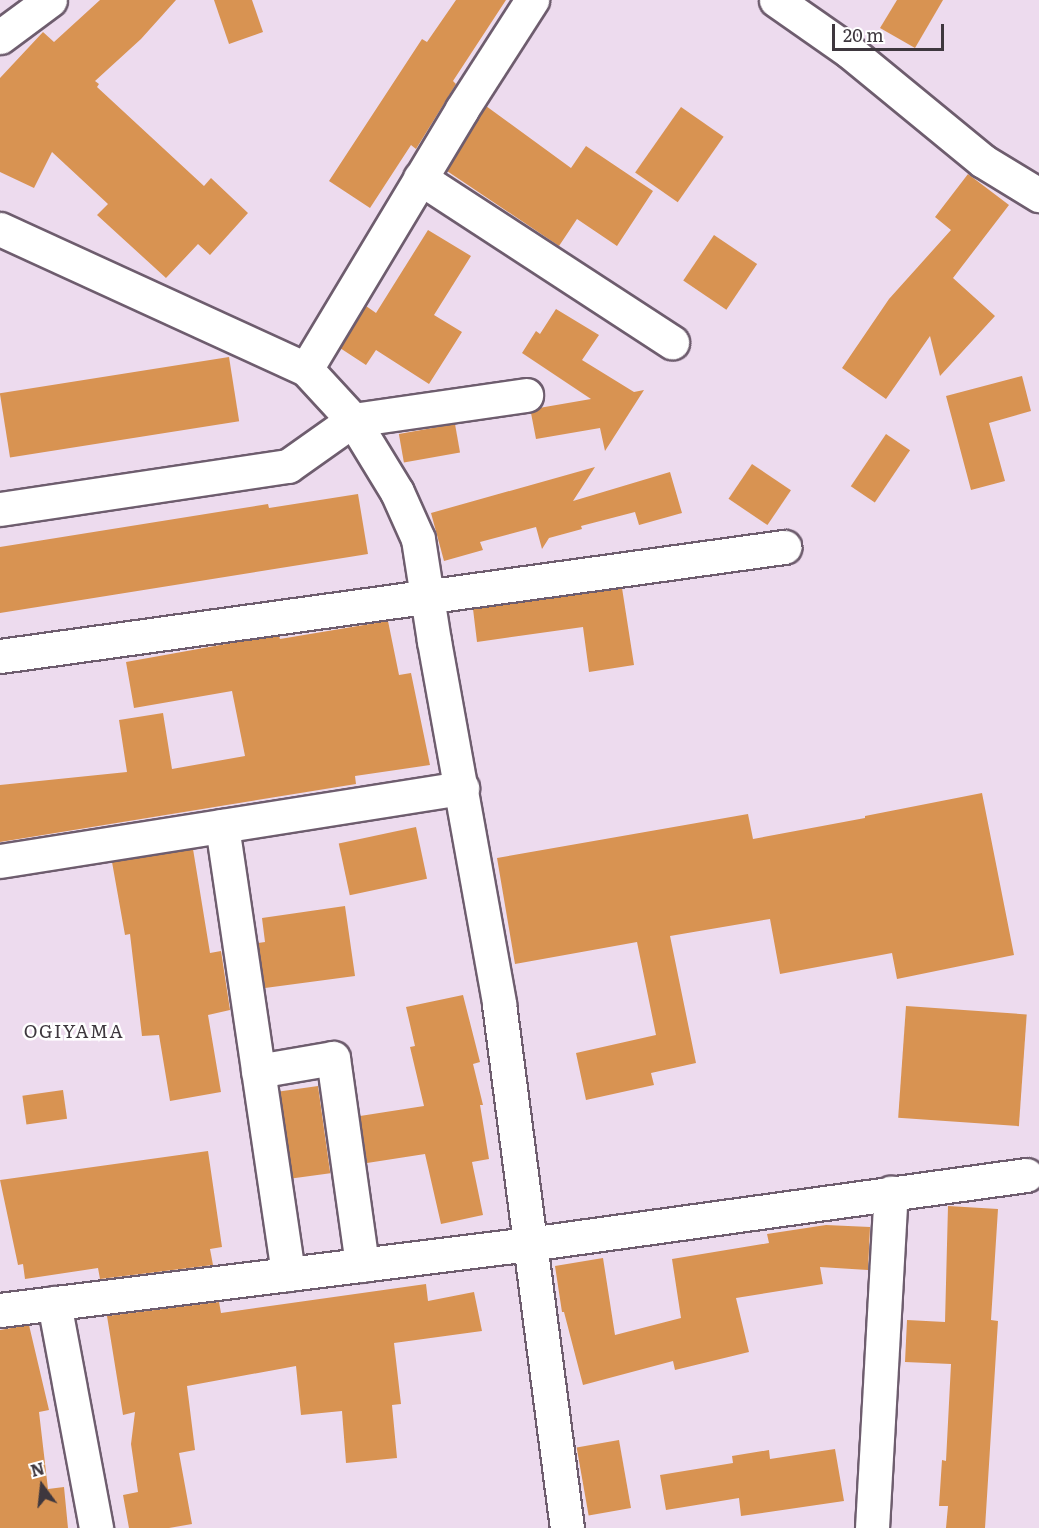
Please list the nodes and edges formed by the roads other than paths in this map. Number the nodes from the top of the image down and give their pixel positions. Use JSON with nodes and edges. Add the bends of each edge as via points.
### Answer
{"nodes":[{"id":1,"x":50,"y":0,"type":"edge"},
{"id":2,"x":532,"y":0,"type":"edge"},
{"id":3,"x":777,"y":0,"type":"edge"},
{"id":4,"x":0,"y":37,"type":"edge"},
{"id":5,"x":420,"y":178,"type":"junction"},
{"id":6,"x":1039,"y":195,"type":"edge"},
{"id":7,"x":0,"y":229,"type":"edge"},
{"id":8,"x":672,"y":342,"type":"dead end"},
{"id":9,"x":306,"y":369,"type":"junction"},
{"id":10,"x":526,"y":396,"type":"dead end"},
{"id":11,"x":353,"y":420,"type":"junction"},
{"id":12,"x":0,"y":509,"type":"edge"},
{"id":13,"x":784,"y":547,"type":"dead end"},
{"id":14,"x":427,"y":596,"type":"junction"},
{"id":15,"x":0,"y":656,"type":"edge"},
{"id":16,"x":462,"y":788,"type":"junction"},
{"id":17,"x":222,"y":826,"type":"junction"},
{"id":18,"x":0,"y":861,"type":"edge"},
{"id":19,"x":258,"y":1071,"type":"junction"},
{"id":20,"x":1026,"y":1175,"type":"dead end"},
{"id":21,"x":891,"y":1193,"type":"junction"},
{"id":22,"x":529,"y":1244,"type":"junction"},
{"id":23,"x":362,"y":1265,"type":"junction"},
{"id":24,"x":288,"y":1274,"type":"junction"},
{"id":25,"x":54,"y":1303,"type":"junction"},
{"id":26,"x":0,"y":1305,"type":"edge"},
{"id":27,"x":0,"y":1310,"type":"edge"},
{"id":28,"x":96,"y":1528,"type":"edge"},
{"id":29,"x":567,"y":1528,"type":"edge"},
{"id":30,"x":872,"y":1528,"type":"edge"}],
"edges":[{"from":1,"to":4,"type":"street"},
{"from":2,"to":5,"type":"street"},
{"from":3,"to":6,"type":"street","via":[[849,51],[983,160]]},
{"from":5,"to":8,"type":"street"},
{"from":5,"to":9,"type":"street"},
{"from":7,"to":9,"type":"street"},
{"from":9,"to":11,"type":"street"},
{"from":10,"to":11,"type":"street"},
{"from":11,"to":12,"type":"street","via":[[288,466]]},
{"from":11,"to":14,"type":"street","via":[[397,492],[418,539]]},
{"from":13,"to":14,"type":"street"},
{"from":14,"to":15,"type":"street"},
{"from":14,"to":16,"type":"street"},
{"from":16,"to":17,"type":"street"},
{"from":16,"to":22,"type":"street","via":[[499,1004]]},
{"from":17,"to":18,"type":"street"},
{"from":17,"to":19,"type":"street"},
{"from":19,"to":23,"type":"street","via":[[333,1058]]},
{"from":19,"to":24,"type":"street"},
{"from":20,"to":21,"type":"street"},
{"from":21,"to":22,"type":"street"},
{"from":21,"to":30,"type":"street"},
{"from":22,"to":23,"type":"street"},
{"from":22,"to":29,"type":"street"},
{"from":23,"to":24,"type":"street"},
{"from":24,"to":25,"type":"street"},
{"from":25,"to":27,"type":"street"},
{"from":25,"to":28,"type":"street"},
{"from":26,"to":27,"type":"street"}]}
